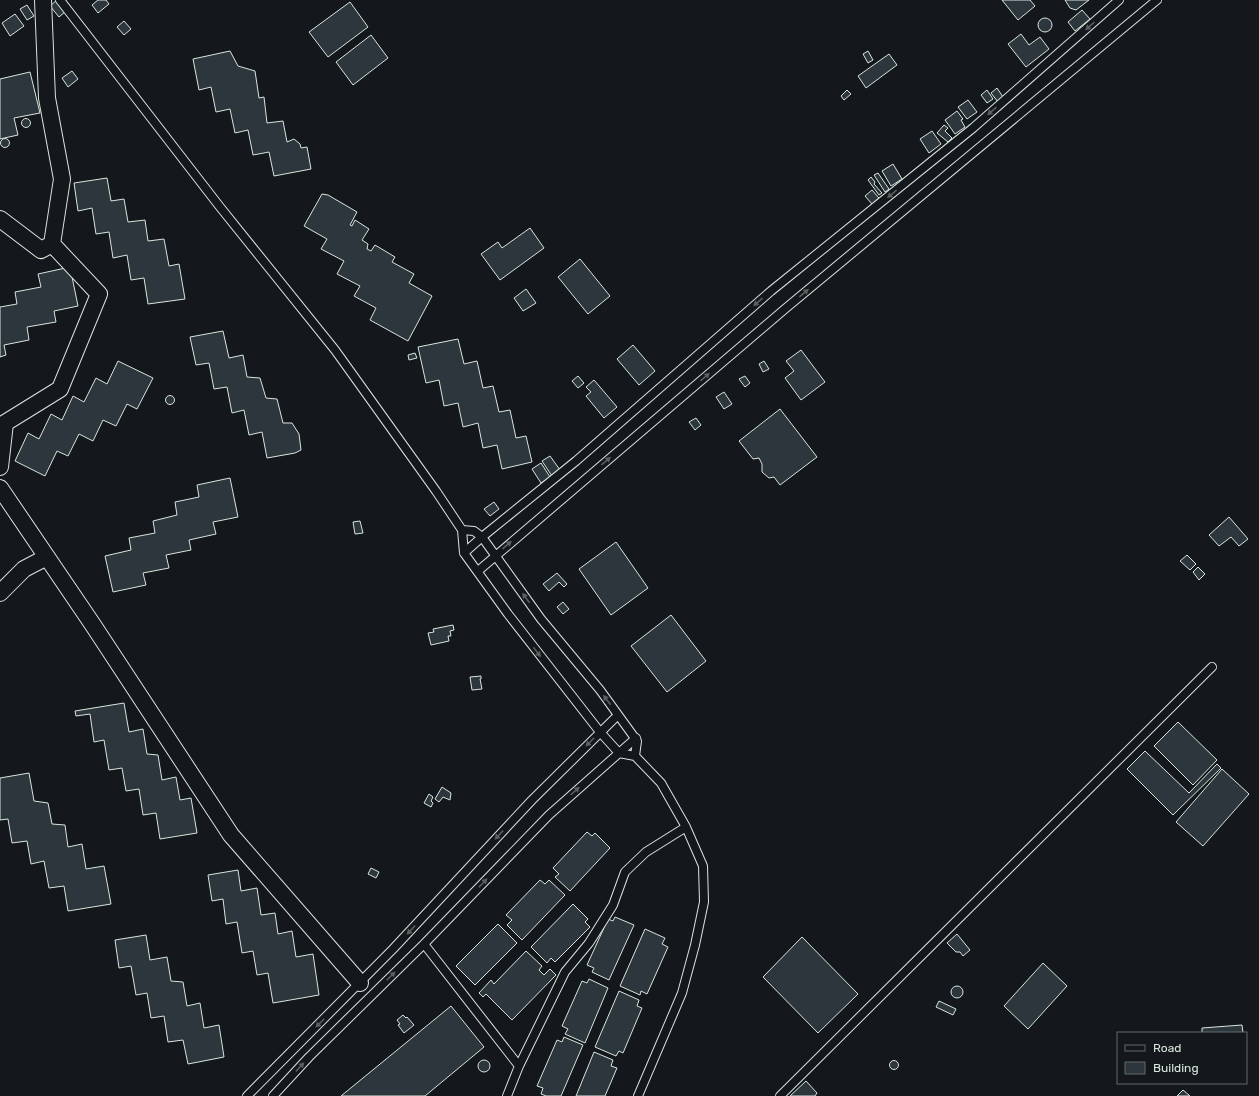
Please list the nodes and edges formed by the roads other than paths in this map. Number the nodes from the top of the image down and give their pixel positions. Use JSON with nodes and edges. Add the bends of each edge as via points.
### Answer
{"nodes":[{"id":1,"x":43,"y":0,"type":"edge"},
{"id":2,"x":60,"y":0,"type":"edge"},
{"id":3,"x":1119,"y":0,"type":"edge"},
{"id":4,"x":1157,"y":0,"type":"edge"},
{"id":5,"x":0,"y":219,"type":"edge"},
{"id":6,"x":52,"y":244,"type":"junction"},
{"id":7,"x":0,"y":468,"type":"edge"},
{"id":8,"x":0,"y":488,"type":"edge"},
{"id":9,"x":462,"y":530,"type":"junction"},
{"id":10,"x":482,"y":537,"type":"junction"},
{"id":11,"x":464,"y":553,"type":"junction"},
{"id":12,"x":496,"y":555,"type":"junction"},
{"id":13,"x":47,"y":557,"type":"junction"},
{"id":14,"x":478,"y":571,"type":"junction"},
{"id":15,"x":0,"y":593,"type":"edge"},
{"id":16,"x":1212,"y":667,"type":"dead end"},
{"id":17,"x":618,"y":715,"type":"junction"},
{"id":18,"x":600,"y":732,"type":"junction"},
{"id":19,"x":636,"y":738,"type":"junction"},
{"id":20,"x":619,"y":752,"type":"junction"},
{"id":21,"x":635,"y":756,"type":"junction"},
{"id":22,"x":686,"y":827,"type":"junction"},
{"id":23,"x":424,"y":944,"type":"junction"},
{"id":24,"x":360,"y":983,"type":"junction"},
{"id":25,"x":519,"y":1066,"type":"junction"},
{"id":26,"x":247,"y":1096,"type":"edge"},
{"id":27,"x":273,"y":1096,"type":"edge"},
{"id":28,"x":506,"y":1096,"type":"edge"},
{"id":29,"x":638,"y":1096,"type":"edge"},
{"id":30,"x":780,"y":1096,"type":"edge"}],
"edges":[{"from":1,"to":6,"type":"street","via":[[47,98],[62,179]]},
{"from":2,"to":9,"type":"lane","via":[[220,207],[335,350]]},
{"from":3,"to":10,"type":"lane","one_way":true,"via":[[973,128],[771,291],[576,460]]},
{"from":12,"to":4,"type":"lane","one_way":true,"via":[[822,278]]},
{"from":5,"to":6,"type":"street","via":[[41,250]]},
{"from":6,"to":7,"type":"street","via":[[99,294],[60,389],[5,423]]},
{"from":8,"to":13,"type":"street"},
{"from":9,"to":10,"type":"lane","via":[[474,530]]},
{"from":9,"to":11,"type":"lane"},
{"from":10,"to":11,"type":"lane"},
{"from":10,"to":12,"type":"lane"},
{"from":11,"to":14,"type":"lane"},
{"from":12,"to":14,"type":"lane"},
{"from":17,"to":12,"type":"lane","one_way":true,"via":[[541,618]]},
{"from":13,"to":15,"type":"street","via":[[24,569]]},
{"from":13,"to":24,"type":"street","via":[[231,835]]},
{"from":14,"to":18,"type":"lane","one_way":true,"via":[[508,614]]},
{"from":16,"to":30,"type":"lane"},
{"from":17,"to":18,"type":"lane"},
{"from":17,"to":19,"type":"lane"},
{"from":18,"to":20,"type":"lane"},
{"from":18,"to":24,"type":"lane","one_way":true,"via":[[532,800]]},
{"from":19,"to":20,"type":"lane"},
{"from":19,"to":21,"type":"lane"},
{"from":20,"to":21,"type":"lane"},
{"from":23,"to":20,"type":"lane","one_way":true,"via":[[549,815]]},
{"from":21,"to":22,"type":"lane","via":[[661,783]]},
{"from":22,"to":25,"type":"lane","via":[[646,852],[625,872],[613,905],[589,943],[564,972]]},
{"from":22,"to":29,"type":"lane","via":[[703,866],[704,902],[682,993]]},
{"from":23,"to":25,"type":"lane"},
{"from":27,"to":23,"type":"lane","one_way":true},
{"from":24,"to":26,"type":"lane","one_way":true},
{"from":25,"to":28,"type":"lane"}]}
